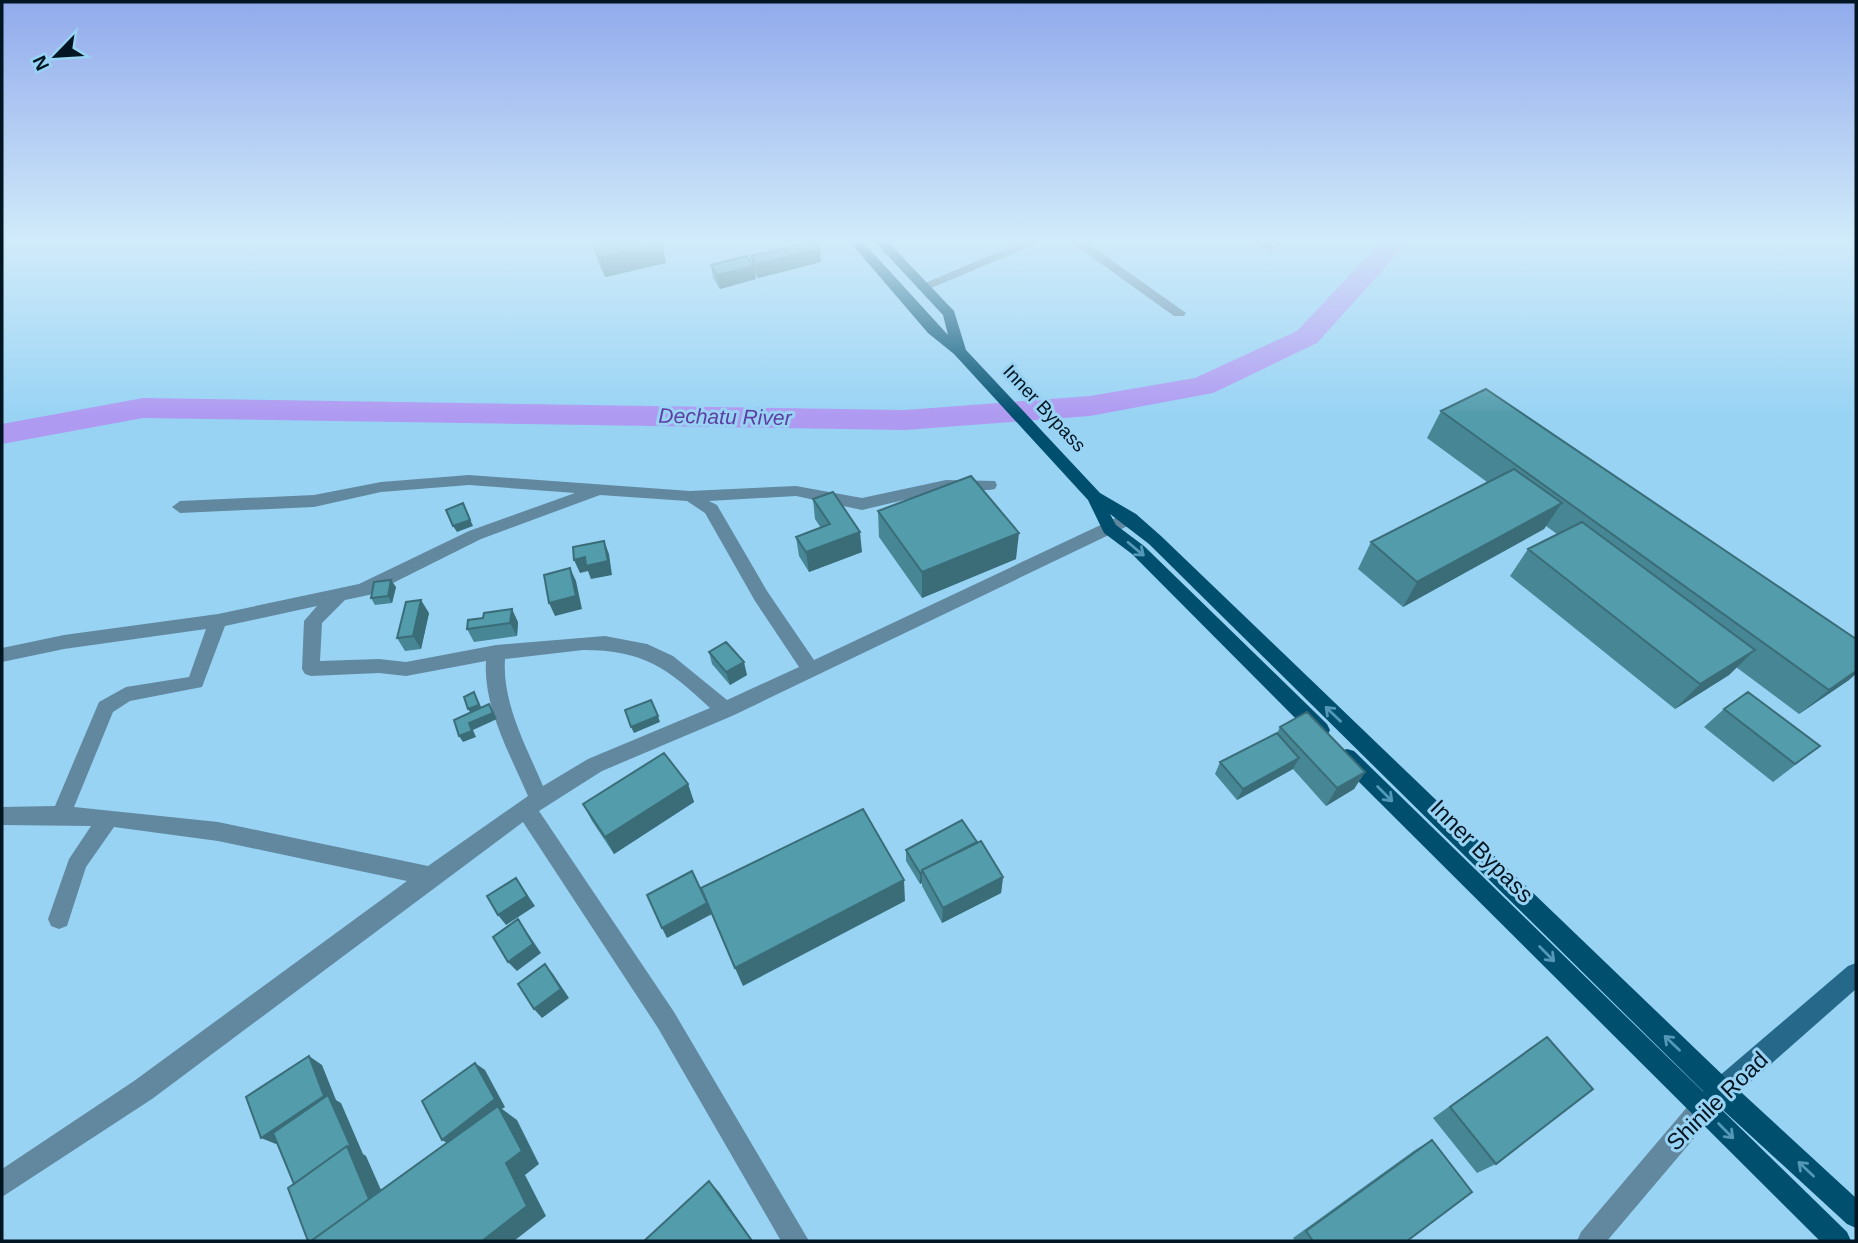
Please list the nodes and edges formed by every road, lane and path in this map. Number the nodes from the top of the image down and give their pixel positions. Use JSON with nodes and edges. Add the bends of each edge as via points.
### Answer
{"nodes":[{"id":1,"x":907,"y":300,"type":"edge"},
{"id":2,"x":937,"y":300,"type":"edge"},
{"id":3,"x":1161,"y":300,"type":"edge"},
{"id":4,"x":1180,"y":313,"type":"dead end"},
{"id":5,"x":959,"y":351,"type":"junction"},
{"id":6,"x":989,"y":485,"type":"dead end"},
{"id":7,"x":600,"y":489,"type":"junction"},
{"id":8,"x":735,"y":494,"type":"junction"},
{"id":9,"x":690,"y":496,"type":"junction"},
{"id":10,"x":1094,"y":497,"type":"junction"},
{"id":11,"x":180,"y":507,"type":"dead end"},
{"id":12,"x":715,"y":516,"type":"junction"},
{"id":13,"x":1130,"y":518,"type":"junction"},
{"id":14,"x":1110,"y":529,"type":"junction"},
{"id":15,"x":340,"y":596,"type":"junction"},
{"id":16,"x":218,"y":621,"type":"junction"},
{"id":17,"x":496,"y":652,"type":"junction"},
{"id":18,"x":2,"y":655,"type":"edge"},
{"id":19,"x":810,"y":669,"type":"junction"},
{"id":20,"x":725,"y":710,"type":"junction"},
{"id":21,"x":532,"y":804,"type":"junction"},
{"id":22,"x":2,"y":816,"type":"edge"},
{"id":23,"x":61,"y":816,"type":"junction"},
{"id":24,"x":108,"y":819,"type":"junction"},
{"id":25,"x":430,"y":876,"type":"junction"},
{"id":26,"x":59,"y":919,"type":"dead end"},
{"id":27,"x":1856,"y":974,"type":"edge"},
{"id":28,"x":1712,"y":1100,"type":"junction"},
{"id":29,"x":2,"y":1184,"type":"edge"},
{"id":30,"x":1856,"y":1215,"type":"edge"},
{"id":31,"x":796,"y":1241,"type":"edge"},
{"id":32,"x":1590,"y":1241,"type":"edge"},
{"id":33,"x":1838,"y":1241,"type":"edge"}],
"edges":[{"from":1,"to":5,"type":"main road","name":"Inner Bypass"},
{"from":2,"to":5,"type":"main road","name":"Inner Bypass","via":[[949,314]]},
{"from":3,"to":4,"type":"street"},
{"from":5,"to":10,"type":"main road","name":"Inner Bypass"},
{"from":6,"to":8,"type":"street","via":[[946,485],[862,504],[796,491]]},
{"from":7,"to":9,"type":"street"},
{"from":7,"to":11,"type":"street","via":[[469,480],[381,487],[314,501]]},
{"from":7,"to":15,"type":"street","via":[[509,522],[363,590]]},
{"from":8,"to":9,"type":"street"},
{"from":8,"to":12,"type":"street"},
{"from":9,"to":12,"type":"street","via":[[702,501]]},
{"from":10,"to":13,"type":"main road","name":"Inner Bypass"},
{"from":10,"to":14,"type":"main road","name":"Inner Bypass"},
{"from":12,"to":19,"type":"street"},
{"from":13,"to":14,"type":"street"},
{"from":28,"to":13,"type":"main road","name":"Inner Bypass","one_way":true},
{"from":14,"to":19,"type":"street"},
{"from":14,"to":28,"type":"main road","name":"Inner Bypass","one_way":true,"via":[[1138,550]]},
{"from":15,"to":16,"type":"street"},
{"from":15,"to":17,"type":"street","via":[[313,621],[311,669],[406,669]]},
{"from":16,"to":18,"type":"street"},
{"from":16,"to":23,"type":"street","via":[[196,682],[137,691],[106,707]]},
{"from":17,"to":20,"type":"street","via":[[579,643],[633,646],[668,662]]},
{"from":17,"to":21,"type":"street","via":[[494,680]]},
{"from":19,"to":20,"type":"street"},
{"from":20,"to":21,"type":"street","via":[[595,765]]},
{"from":21,"to":25,"type":"street"},
{"from":21,"to":31,"type":"street"},
{"from":22,"to":23,"type":"street"},
{"from":23,"to":24,"type":"street"},
{"from":24,"to":25,"type":"street","via":[[304,847]]},
{"from":24,"to":26,"type":"street","via":[[78,863]]},
{"from":25,"to":29,"type":"street","via":[[143,1090]]},
{"from":27,"to":28,"type":"street","name":"Shinile Road"},
{"from":30,"to":28,"type":"main road","name":"Inner Bypass","one_way":true},
{"from":28,"to":32,"type":"street","name":"Shinile Road"},
{"from":28,"to":33,"type":"main road","name":"Inner Bypass","one_way":true}]}
